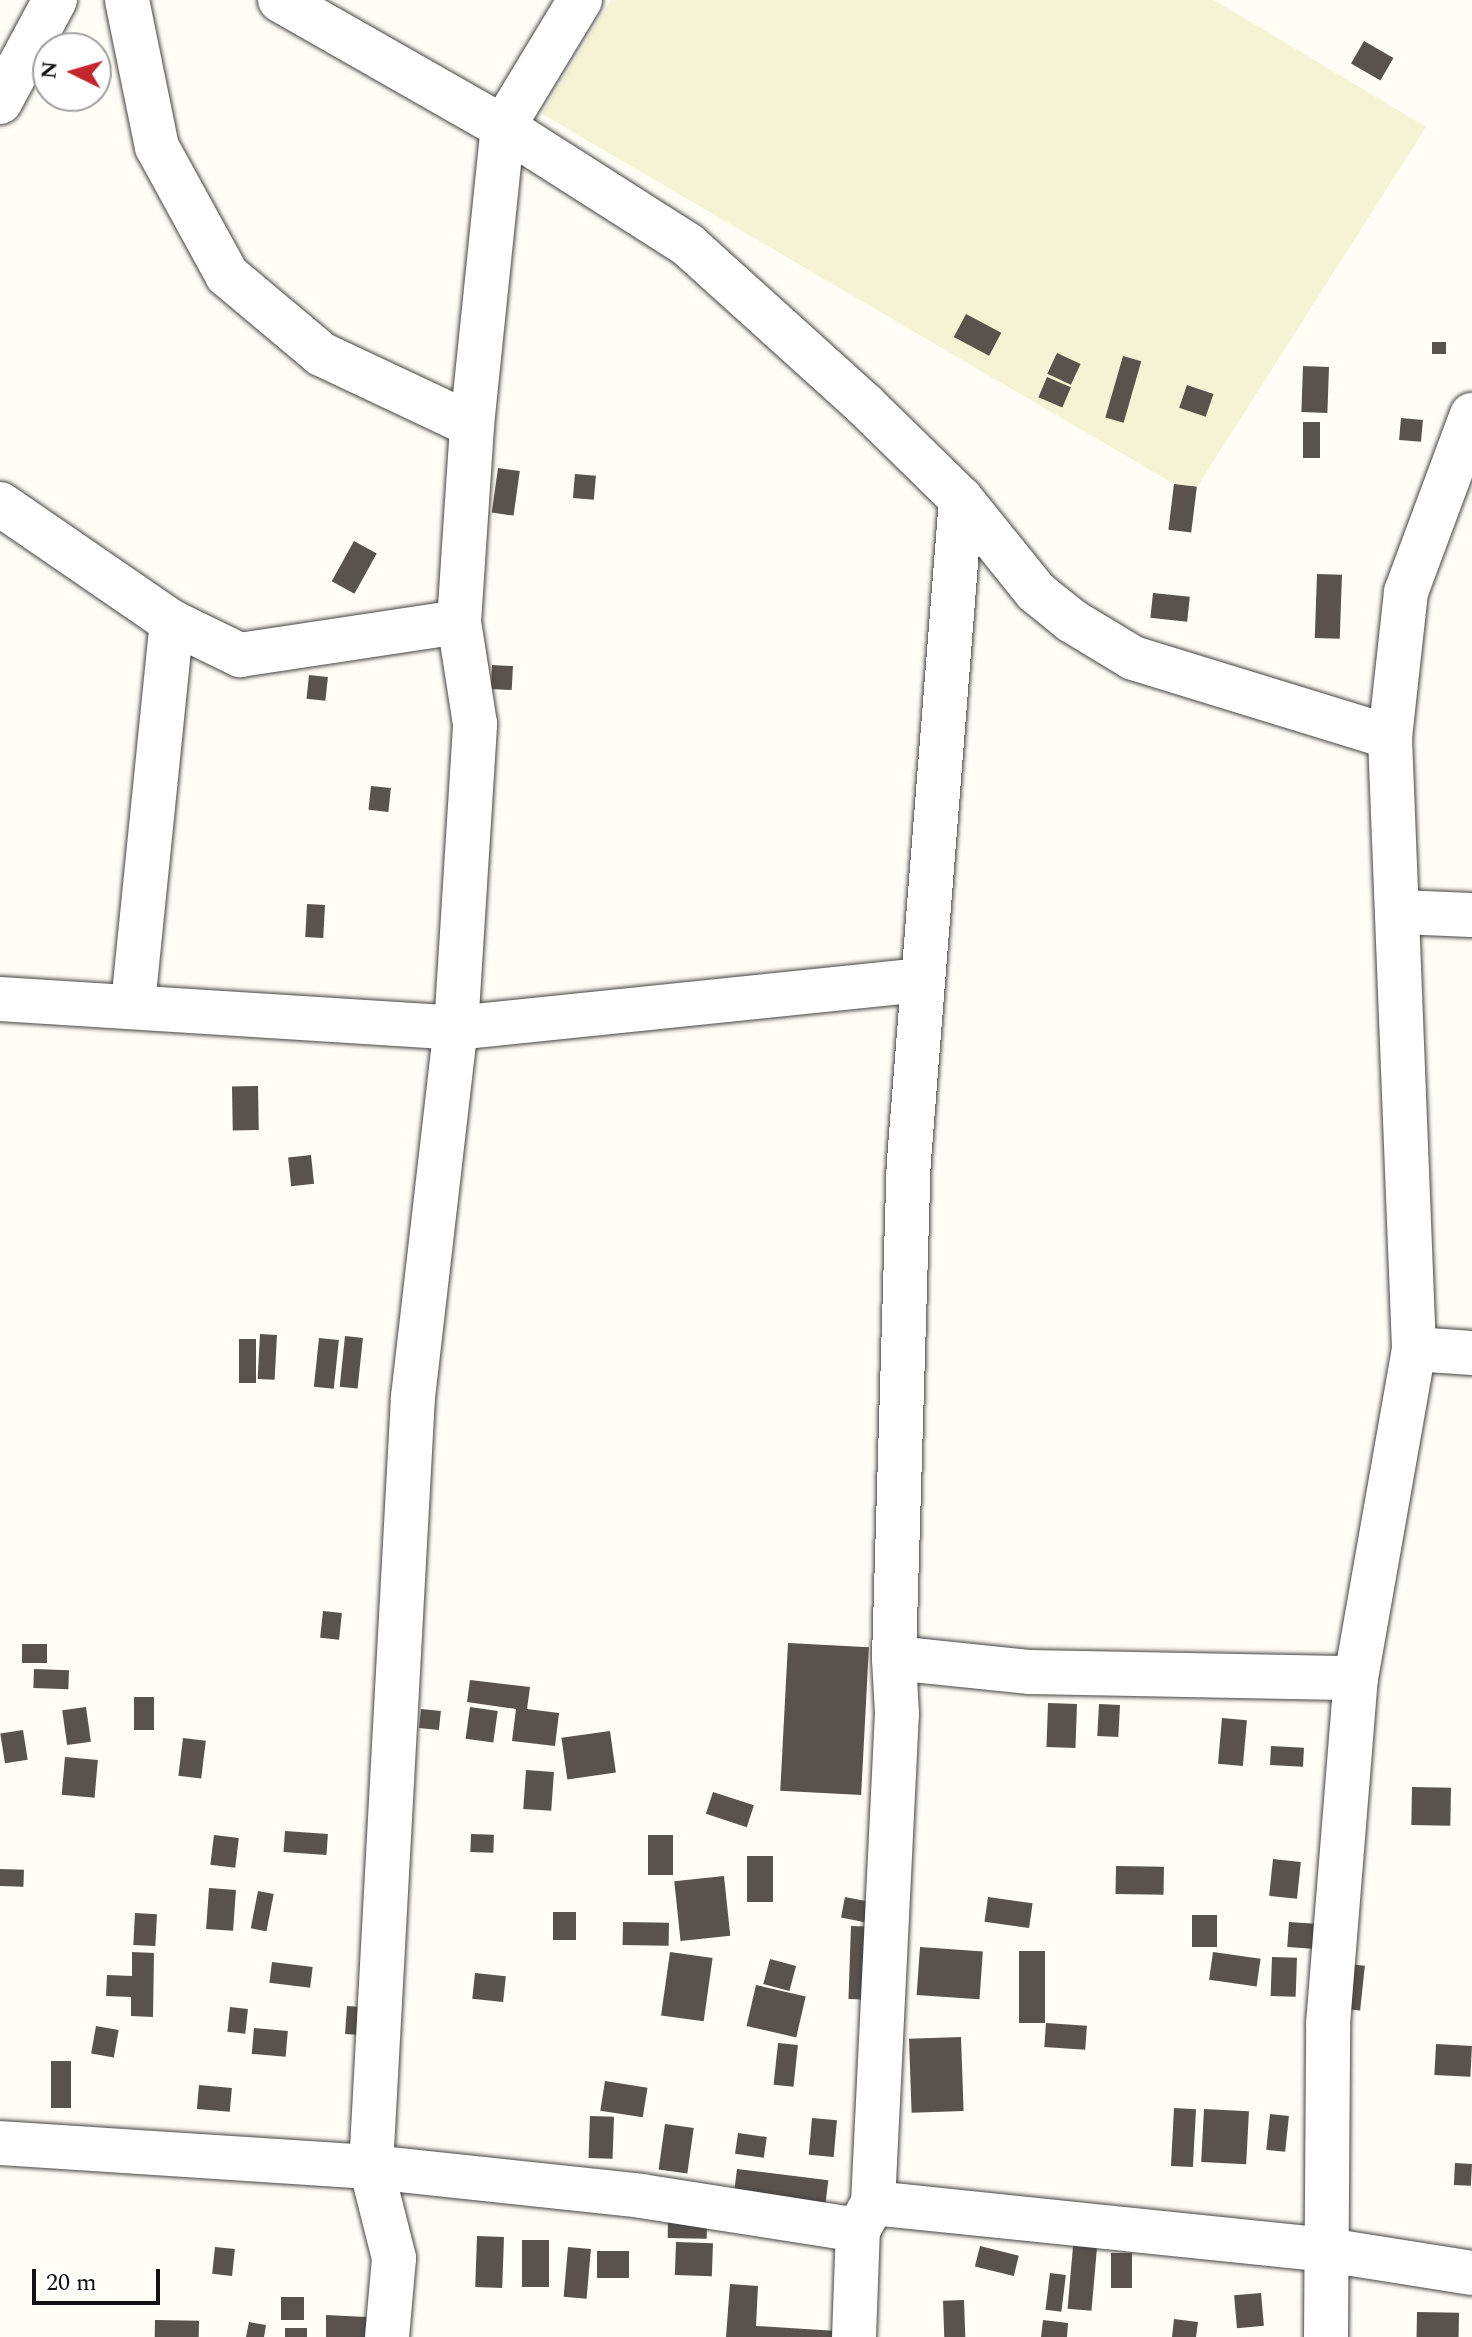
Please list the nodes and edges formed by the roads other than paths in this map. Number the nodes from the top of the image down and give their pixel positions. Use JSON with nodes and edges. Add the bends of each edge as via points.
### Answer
{"nodes":[{"id":1,"x":55,"y":0,"type":"edge"},
{"id":2,"x":127,"y":0,"type":"edge"},
{"id":3,"x":280,"y":0,"type":"edge"},
{"id":4,"x":580,"y":0,"type":"edge"},
{"id":5,"x":0,"y":102,"type":"edge"},
{"id":6,"x":503,"y":127,"type":"junction"},
{"id":7,"x":1472,"y":415,"type":"edge"},
{"id":8,"x":472,"y":425,"type":"junction"},
{"id":9,"x":961,"y":499,"type":"junction"},
{"id":10,"x":0,"y":504,"type":"edge"},
{"id":11,"x":172,"y":622,"type":"junction"},
{"id":12,"x":459,"y":622,"type":"junction"},
{"id":13,"x":1390,"y":737,"type":"junction"},
{"id":14,"x":1399,"y":912,"type":"junction"},
{"id":15,"x":1472,"y":915,"type":"edge"},
{"id":16,"x":923,"y":980,"type":"junction"},
{"id":17,"x":0,"y":999,"type":"edge"},
{"id":18,"x":133,"y":1004,"type":"junction"},
{"id":19,"x":456,"y":1028,"type":"junction"},
{"id":20,"x":1414,"y":1349,"type":"junction"},
{"id":21,"x":1472,"y":1353,"type":"edge"},
{"id":22,"x":894,"y":1658,"type":"junction"},
{"id":23,"x":1356,"y":1678,"type":"junction"},
{"id":24,"x":0,"y":2143,"type":"edge"},
{"id":25,"x":371,"y":2167,"type":"junction"},
{"id":26,"x":865,"y":2216,"type":"junction"},
{"id":27,"x":1327,"y":2250,"type":"junction"},
{"id":28,"x":1472,"y":2273,"type":"edge"},
{"id":29,"x":387,"y":2337,"type":"edge"},
{"id":30,"x":854,"y":2337,"type":"edge"},
{"id":31,"x":1326,"y":2337,"type":"edge"}],
"edges":[{"from":1,"to":5,"type":"street"},
{"from":2,"to":8,"type":"street","via":[[157,147],[227,275],[321,354]]},
{"from":3,"to":6,"type":"street"},
{"from":4,"to":6,"type":"street"},
{"from":6,"to":8,"type":"street"},
{"from":6,"to":9,"type":"street","via":[[688,245]]},
{"from":7,"to":13,"type":"street","via":[[1406,592]]},
{"from":8,"to":12,"type":"street"},
{"from":9,"to":13,"type":"street","via":[[1036,592],[1133,658]]},
{"from":9,"to":16,"type":"street"},
{"from":10,"to":11,"type":"street"},
{"from":11,"to":12,"type":"street","via":[[240,655]]},
{"from":11,"to":18,"type":"street"},
{"from":12,"to":19,"type":"street","via":[[475,724]]},
{"from":13,"to":14,"type":"street"},
{"from":14,"to":15,"type":"street"},
{"from":14,"to":20,"type":"street"},
{"from":16,"to":19,"type":"street"},
{"from":16,"to":22,"type":"street","via":[[909,1160]]},
{"from":17,"to":18,"type":"street"},
{"from":18,"to":19,"type":"street"},
{"from":19,"to":25,"type":"street","via":[[413,1397]]},
{"from":20,"to":21,"type":"street"},
{"from":20,"to":23,"type":"street"},
{"from":22,"to":23,"type":"street","via":[[1030,1672]]},
{"from":22,"to":26,"type":"street","via":[[897,1714]]},
{"from":23,"to":27,"type":"street","via":[[1328,2024]]},
{"from":24,"to":25,"type":"street"},
{"from":25,"to":26,"type":"street"},
{"from":25,"to":29,"type":"street","via":[[394,2258]]},
{"from":26,"to":27,"type":"street"},
{"from":26,"to":30,"type":"street"},
{"from":27,"to":28,"type":"street"},
{"from":27,"to":31,"type":"street"}]}
